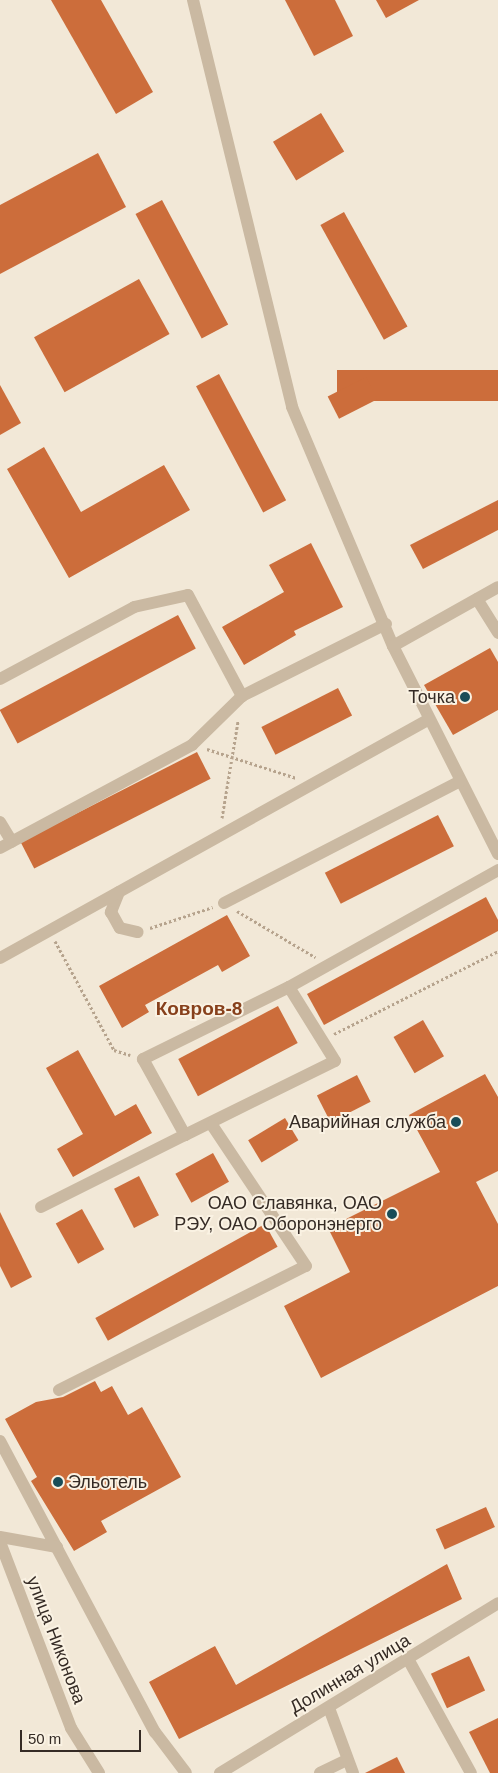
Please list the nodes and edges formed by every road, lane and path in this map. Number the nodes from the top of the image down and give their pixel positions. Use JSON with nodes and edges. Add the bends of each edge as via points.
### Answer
{"nodes":[{"id":1,"x":193,"y":0,"type":"edge"},
{"id":2,"x":498,"y":587,"type":"edge"},
{"id":3,"x":477,"y":599,"type":"junction"},
{"id":4,"x":386,"y":624,"type":"junction"},
{"id":5,"x":498,"y":633,"type":"edge"},
{"id":6,"x":393,"y":646,"type":"junction"},
{"id":7,"x":0,"y":679,"type":"edge"},
{"id":8,"x":242,"y":696,"type":"junction"},
{"id":9,"x":429,"y":719,"type":"junction"},
{"id":10,"x":192,"y":745,"type":"junction"},
{"id":11,"x":232,"y":754,"type":"junction"},
{"id":12,"x":460,"y":781,"type":"junction"},
{"id":13,"x":311,"y":783,"type":"junction"},
{"id":14,"x":0,"y":822,"type":"edge"},
{"id":15,"x":218,"y":837,"type":"junction"},
{"id":16,"x":12,"y":842,"type":"junction"},
{"id":17,"x":0,"y":848,"type":"edge"},
{"id":18,"x":498,"y":854,"type":"edge"},
{"id":19,"x":498,"y":870,"type":"edge"},
{"id":20,"x":120,"y":892,"type":"junction"},
{"id":21,"x":224,"y":903,"type":"junction"},
{"id":22,"x":49,"y":931,"type":"junction"},
{"id":23,"x":138,"y":932,"type":"joint"},
{"id":24,"x":498,"y":951,"type":"edge"},
{"id":25,"x":0,"y":958,"type":"edge"},
{"id":26,"x":326,"y":964,"type":"junction"},
{"id":27,"x":289,"y":987,"type":"junction"},
{"id":28,"x":324,"y":1039,"type":"junction"},
{"id":29,"x":143,"y":1060,"type":"junction"},
{"id":30,"x":212,"y":1124,"type":"junction"},
{"id":31,"x":185,"y":1135,"type":"junction"},
{"id":32,"x":41,"y":1208,"type":"dead end"},
{"id":33,"x":59,"y":1390,"type":"dead end"},
{"id":34,"x":0,"y":1441,"type":"edge"},
{"id":35,"x":0,"y":1537,"type":"edge"},
{"id":36,"x":0,"y":1542,"type":"edge"},
{"id":37,"x":57,"y":1547,"type":"junction"},
{"id":38,"x":498,"y":1604,"type":"edge"},
{"id":39,"x":408,"y":1659,"type":"junction"},
{"id":40,"x":329,"y":1708,"type":"junction"},
{"id":41,"x":347,"y":1760,"type":"junction"},
{"id":42,"x":99,"y":1773,"type":"edge"},
{"id":43,"x":186,"y":1773,"type":"edge"},
{"id":44,"x":220,"y":1773,"type":"edge"},
{"id":45,"x":320,"y":1773,"type":"edge"},
{"id":46,"x":354,"y":1773,"type":"edge"},
{"id":47,"x":471,"y":1773,"type":"edge"}],
"edges":[{"from":1,"to":4,"type":"street","via":[[292,407]]},
{"from":2,"to":3,"type":"street"},
{"from":3,"to":5,"type":"street"},
{"from":3,"to":6,"type":"street"},
{"from":4,"to":6,"type":"street"},
{"from":4,"to":8,"type":"street"},
{"from":6,"to":9,"type":"street"},
{"from":7,"to":8,"type":"street","via":[[134,607],[188,596]]},
{"from":8,"to":10,"type":"street"},
{"from":8,"to":11,"type":"path"},
{"from":9,"to":12,"type":"street"},
{"from":9,"to":13,"type":"street"},
{"from":10,"to":11,"type":"path"},
{"from":10,"to":16,"type":"street"},
{"from":11,"to":13,"type":"path"},
{"from":11,"to":15,"type":"path"},
{"from":12,"to":18,"type":"street"},
{"from":12,"to":21,"type":"street"},
{"from":13,"to":15,"type":"street"},
{"from":14,"to":16,"type":"street"},
{"from":15,"to":20,"type":"street"},
{"from":16,"to":17,"type":"street"},
{"from":19,"to":26,"type":"street"},
{"from":20,"to":22,"type":"street"},
{"from":20,"to":23,"type":"street","via":[[111,912],[120,928]]},
{"from":21,"to":23,"type":"path"},
{"from":21,"to":26,"type":"path"},
{"from":22,"to":25,"type":"street"},
{"from":22,"to":29,"type":"path","via":[[114,1050]]},
{"from":24,"to":28,"type":"path"},
{"from":26,"to":27,"type":"street"},
{"from":27,"to":28,"type":"street"},
{"from":27,"to":29,"type":"street"},
{"from":28,"to":30,"type":"street","via":[[335,1061]]},
{"from":29,"to":31,"type":"street"},
{"from":30,"to":31,"type":"street"},
{"from":30,"to":33,"type":"street","via":[[306,1266]]},
{"from":31,"to":32,"type":"street"},
{"from":34,"to":37,"type":"street"},
{"from":35,"to":37,"type":"street"},
{"from":36,"to":42,"type":"street","name":"улица Никонова","via":[[71,1728]]},
{"from":37,"to":43,"type":"street","via":[[155,1732]]},
{"from":38,"to":39,"type":"street","name":"Долинная улица"},
{"from":39,"to":40,"type":"street","name":"Долинная улица"},
{"from":39,"to":47,"type":"street"},
{"from":40,"to":41,"type":"street"},
{"from":40,"to":44,"type":"street","name":"Долинная улица"},
{"from":41,"to":45,"type":"street"},
{"from":41,"to":46,"type":"street"}]}
